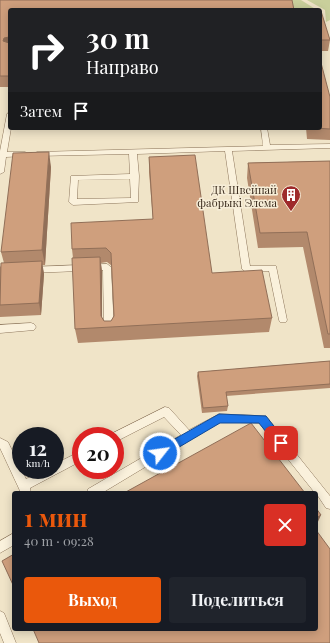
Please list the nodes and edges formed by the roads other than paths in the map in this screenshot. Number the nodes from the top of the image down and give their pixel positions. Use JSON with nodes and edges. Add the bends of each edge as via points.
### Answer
{"nodes":[{"id":1,"x":8,"y":123,"type":"edge"},
{"id":2,"x":264,"y":130,"type":"edge"},
{"id":3,"x":330,"y":146,"type":"edge"},
{"id":4,"x":267,"y":147,"type":"junction"},
{"id":5,"x":228,"y":148,"type":"junction"},
{"id":6,"x":133,"y":151,"type":"junction"},
{"id":7,"x":1,"y":155,"type":"edge"},
{"id":8,"x":0,"y":172,"type":"edge"},
{"id":9,"x":134,"y":176,"type":"junction"},
{"id":10,"x":23,"y":270,"type":"edge"},
{"id":11,"x":283,"y":320,"type":"dead end"},
{"id":12,"x":31,"y":327,"type":"dead end"},
{"id":13,"x":0,"y":329,"type":"edge"},
{"id":14,"x":109,"y":330,"type":"edge"},
{"id":15,"x":124,"y":432,"type":"edge"},
{"id":16,"x":188,"y":436,"type":"junction"},
{"id":17,"x":0,"y":443,"type":"edge"},
{"id":18,"x":41,"y":479,"type":"edge"},
{"id":19,"x":25,"y":490,"type":"edge"},
{"id":20,"x":95,"y":491,"type":"edge"},
{"id":21,"x":330,"y":504,"type":"edge"},
{"id":22,"x":12,"y":540,"type":"edge"},
{"id":23,"x":0,"y":547,"type":"edge"},
{"id":24,"x":0,"y":617,"type":"edge"},
{"id":25,"x":10,"y":643,"type":"edge"}],
"edges":[{"from":1,"to":7,"type":"lane"},
{"from":2,"to":4,"type":"lane"},
{"from":3,"to":4,"type":"lane"},
{"from":4,"to":5,"type":"lane"},
{"from":5,"to":6,"type":"lane"},
{"from":5,"to":11,"type":"lane","via":[[246,269],[273,268]]},
{"from":6,"to":7,"type":"lane"},
{"from":6,"to":9,"type":"lane"},
{"from":7,"to":8,"type":"lane"},
{"from":9,"to":9,"type":"lane","via":[[134,200],[72,202],[74,178]]},
{"from":10,"to":14,"type":"lane","via":[[107,267]]},
{"from":12,"to":13,"type":"lane"},
{"from":15,"to":16,"type":"lane","via":[[165,411]]},
{"from":16,"to":20,"type":"lane"},
{"from":16,"to":21,"type":"lane","via":[[219,418],[262,419]]},
{"from":17,"to":19,"type":"lane","via":[[4,445]]},
{"from":18,"to":19,"type":"lane"},
{"from":22,"to":23,"type":"lane"},
{"from":24,"to":25,"type":"lane"}]}
